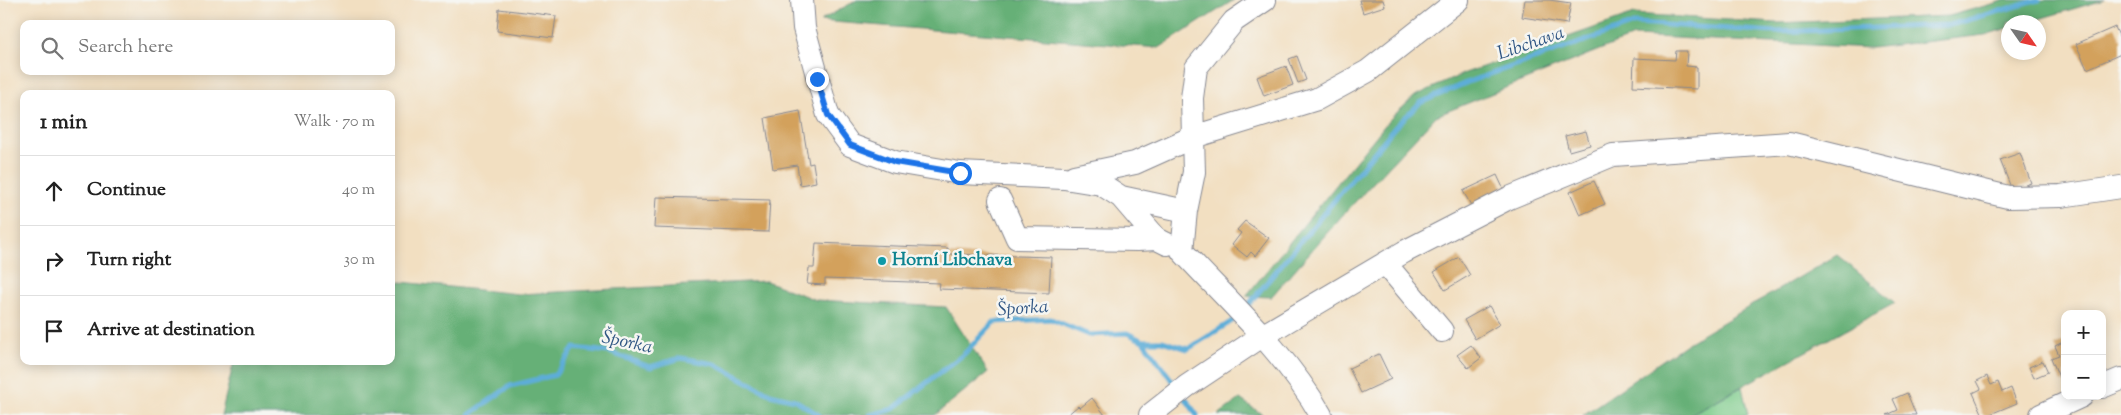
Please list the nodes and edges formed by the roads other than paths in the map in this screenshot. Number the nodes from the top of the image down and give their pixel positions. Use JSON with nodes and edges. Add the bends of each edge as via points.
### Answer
{"nodes":[{"id":1,"x":802,"y":0,"type":"edge"},
{"id":2,"x":1265,"y":0,"type":"edge"},
{"id":3,"x":1458,"y":0,"type":"edge"},
{"id":4,"x":1193,"y":137,"type":"junction"},
{"id":5,"x":1064,"y":178,"type":"junction"},
{"id":6,"x":2121,"y":187,"type":"edge"},
{"id":7,"x":1121,"y":197,"type":"junction"},
{"id":8,"x":1000,"y":200,"type":"dead end"},
{"id":9,"x":1186,"y":211,"type":"junction"},
{"id":10,"x":1157,"y":239,"type":"junction"},
{"id":11,"x":1182,"y":251,"type":"junction"},
{"id":12,"x":1385,"y":263,"type":"junction"},
{"id":13,"x":1248,"y":321,"type":"junction"},
{"id":14,"x":1442,"y":331,"type":"dead end"},
{"id":15,"x":2121,"y":379,"type":"edge"},
{"id":16,"x":2106,"y":385,"type":"edge"},
{"id":17,"x":2073,"y":400,"type":"edge"},
{"id":18,"x":1150,"y":415,"type":"edge"},
{"id":19,"x":1321,"y":415,"type":"edge"},
{"id":20,"x":2041,"y":415,"type":"edge"}],
"edges":[{"from":1,"to":5,"type":"street","via":[[804,28],[828,115],[850,145],[895,162],[960,173]]},
{"from":2,"to":4,"type":"street","via":[[1234,21],[1196,68],[1192,98]]},
{"from":3,"to":4,"type":"street","via":[[1368,71],[1317,99]]},
{"from":4,"to":5,"type":"street","via":[[1135,163]]},
{"from":4,"to":9,"type":"street","via":[[1194,172]]},
{"from":5,"to":7,"type":"street","via":[[1101,184]]},
{"from":6,"to":12,"type":"street","via":[[2061,196],[2008,197],[1789,143],[1613,155],[1509,198]]},
{"from":7,"to":9,"type":"street"},
{"from":7,"to":10,"type":"street"},
{"from":8,"to":10,"type":"street","via":[[1017,238]]},
{"from":9,"to":11,"type":"street"},
{"from":10,"to":11,"type":"street"},
{"from":11,"to":13,"type":"street"},
{"from":12,"to":13,"type":"street"},
{"from":12,"to":14,"type":"street"},
{"from":13,"to":18,"type":"street","via":[[1180,391]]},
{"from":13,"to":19,"type":"street","via":[[1310,396]]},
{"from":15,"to":16,"type":"street"},
{"from":17,"to":20,"type":"street"}]}
